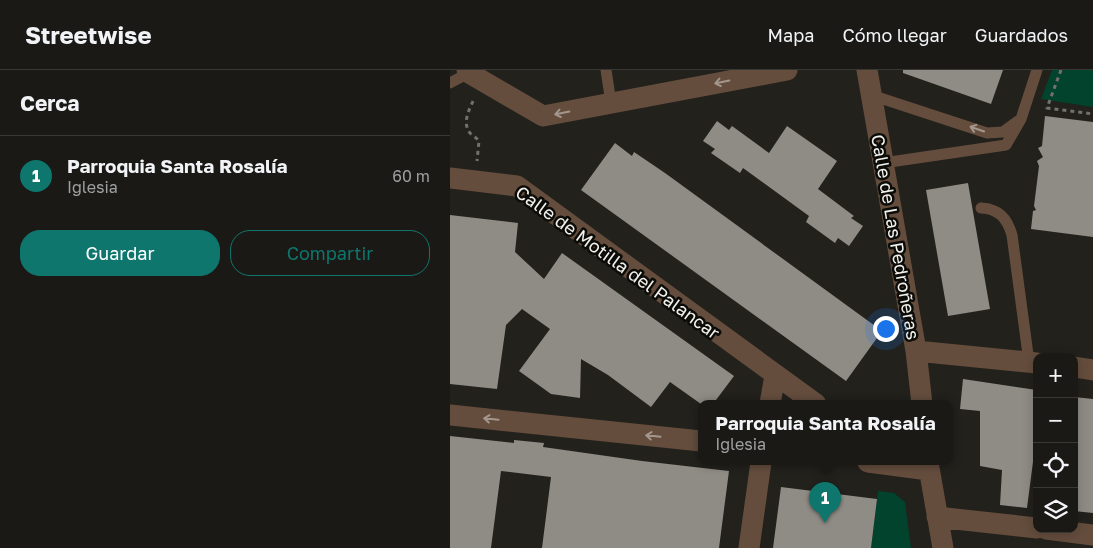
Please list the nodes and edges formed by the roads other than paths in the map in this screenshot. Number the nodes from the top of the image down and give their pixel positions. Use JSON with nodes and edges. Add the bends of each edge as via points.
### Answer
{"nodes":[{"id":1,"x":606,"y":70,"type":"edge"},
{"id":2,"x":787,"y":70,"type":"edge"},
{"id":3,"x":867,"y":70,"type":"edge"},
{"id":4,"x":1037,"y":70,"type":"edge"},
{"id":5,"x":468,"y":72,"type":"edge"},
{"id":6,"x":450,"y":83,"type":"edge"},
{"id":7,"x":871,"y":95,"type":"junction"},
{"id":8,"x":612,"y":103,"type":"junction"},
{"id":9,"x":1021,"y":119,"type":"junction"},
{"id":10,"x":883,"y":163,"type":"junction"},
{"id":11,"x":450,"y":178,"type":"edge"},
{"id":12,"x":981,"y":208,"type":"dead end"},
{"id":13,"x":916,"y":351,"type":"junction"},
{"id":14,"x":1033,"y":363,"type":"edge"},
{"id":15,"x":1078,"y":368,"type":"edge"},
{"id":16,"x":1093,"y":370,"type":"edge"},
{"id":17,"x":775,"y":375,"type":"junction"},
{"id":18,"x":771,"y":400,"type":"edge"},
{"id":19,"x":810,"y":400,"type":"edge"},
{"id":20,"x":922,"y":400,"type":"edge"},
{"id":21,"x":450,"y":415,"type":"edge"},
{"id":22,"x":698,"y":441,"type":"edge"},
{"id":23,"x":761,"y":465,"type":"edge"},
{"id":24,"x":914,"y":465,"type":"edge"},
{"id":25,"x":929,"y":466,"type":"edge"},
{"id":26,"x":937,"y":516,"type":"junction"},
{"id":27,"x":1033,"y":528,"type":"edge"},
{"id":28,"x":1077,"y":533,"type":"edge"},
{"id":29,"x":1093,"y":535,"type":"edge"},
{"id":30,"x":749,"y":548,"type":"edge"},
{"id":31,"x":943,"y":548,"type":"edge"}],
"edges":[{"from":1,"to":8,"type":"lane"},
{"from":2,"to":8,"type":"street","one_way":true},
{"from":3,"to":7,"type":"street","name":"Calle de Las Pedroñeras"},
{"from":4,"to":9,"type":"lane"},
{"from":5,"to":6,"type":"lane"},
{"from":8,"to":5,"type":"street","one_way":true,"via":[[543,116]]},
{"from":9,"to":7,"type":"lane","one_way":true,"via":[[1004,132],[987,132]]},
{"from":7,"to":10,"type":"street","name":"Calle de Las Pedroñeras"},
{"from":9,"to":10,"type":"lane","via":[[1006,145]]},
{"from":10,"to":13,"type":"street","name":"Calle de Las Pedroñeras"},
{"from":11,"to":17,"type":"street","name":"Calle de Motilla del Palancar","via":[[517,186]]},
{"from":12,"to":14,"type":"lane","via":[[993,209],[1009,224]]},
{"from":13,"to":14,"type":"street"},
{"from":13,"to":20,"type":"street","name":"Calle de Las Pedroñeras"},
{"from":15,"to":16,"type":"street"},
{"from":17,"to":18,"type":"street"},
{"from":17,"to":19,"type":"street","name":"Calle de Motilla del Palancar"},
{"from":22,"to":21,"type":"street","one_way":true},
{"from":23,"to":30,"type":"street"},
{"from":24,"to":25,"type":"street"},
{"from":25,"to":26,"type":"street"},
{"from":26,"to":27,"type":"street"},
{"from":26,"to":31,"type":"street"},
{"from":28,"to":29,"type":"street"}]}
